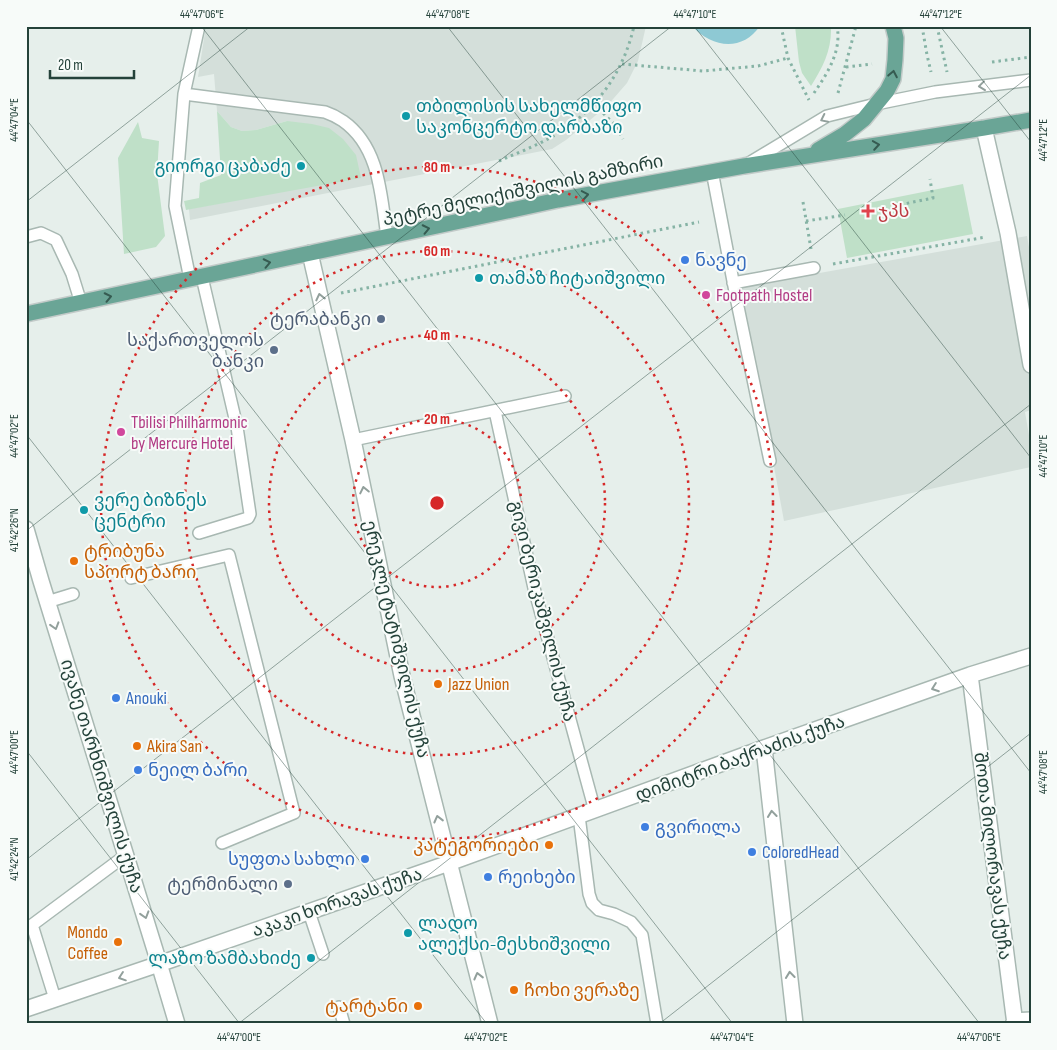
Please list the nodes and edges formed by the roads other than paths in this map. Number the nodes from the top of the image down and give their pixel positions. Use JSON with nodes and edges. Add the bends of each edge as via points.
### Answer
{"nodes":[{"id":1,"x":198,"y":26,"type":"edge"},
{"id":2,"x":893,"y":26,"type":"edge"},
{"id":3,"x":1031,"y":80,"type":"edge"},
{"id":4,"x":184,"y":94,"type":"junction"},
{"id":5,"x":876,"y":104,"type":"junction"},
{"id":6,"x":1031,"y":120,"type":"edge"},
{"id":7,"x":984,"y":128,"type":"junction"},
{"id":8,"x":810,"y":155,"type":"junction"},
{"id":9,"x":744,"y":166,"type":"junction"},
{"id":10,"x":712,"y":171,"type":"junction"},
{"id":11,"x":26,"y":237,"type":"edge"},
{"id":12,"x":387,"y":237,"type":"junction"},
{"id":13,"x":310,"y":253,"type":"junction"},
{"id":14,"x":814,"y":268,"type":"road end"},
{"id":15,"x":196,"y":278,"type":"junction"},
{"id":16,"x":733,"y":283,"type":"junction"},
{"id":17,"x":81,"y":303,"type":"junction"},
{"id":18,"x":26,"y":314,"type":"edge"},
{"id":19,"x":1031,"y":365,"type":"edge"},
{"id":20,"x":565,"y":396,"type":"dead end"},
{"id":21,"x":495,"y":411,"type":"junction"},
{"id":22,"x":353,"y":440,"type":"junction"},
{"id":23,"x":770,"y":461,"type":"dead end"},
{"id":24,"x":26,"y":529,"type":"edge"},
{"id":25,"x":199,"y":534,"type":"dead end"},
{"id":26,"x":131,"y":578,"type":"dead end"},
{"id":27,"x":34,"y":582,"type":"edge"},
{"id":28,"x":73,"y":594,"type":"dead end"},
{"id":29,"x":47,"y":602,"type":"junction"},
{"id":30,"x":1031,"y":656,"type":"edge"},
{"id":31,"x":970,"y":675,"type":"junction"},
{"id":32,"x":764,"y":748,"type":"junction"},
{"id":33,"x":595,"y":811,"type":"junction"},
{"id":34,"x":579,"y":816,"type":"junction"},
{"id":35,"x":222,"y":843,"type":"dead end"},
{"id":36,"x":126,"y":855,"type":"junction"},
{"id":37,"x":449,"y":863,"type":"junction"},
{"id":38,"x":309,"y":912,"type":"junction"},
{"id":39,"x":323,"y":954,"type":"dead end"},
{"id":40,"x":159,"y":964,"type":"junction"},
{"id":41,"x":55,"y":1000,"type":"junction"},
{"id":42,"x":339,"y":1007,"type":"dead end"},
{"id":43,"x":26,"y":1009,"type":"edge"},
{"id":44,"x":1031,"y":1020,"type":"edge"},
{"id":45,"x":1014,"y":1022,"type":"edge"},
{"id":46,"x":176,"y":1024,"type":"edge"},
{"id":47,"x":344,"y":1024,"type":"edge"},
{"id":48,"x":490,"y":1024,"type":"edge"},
{"id":49,"x":657,"y":1024,"type":"edge"},
{"id":50,"x":796,"y":1024,"type":"edge"}],
"edges":[{"from":1,"to":4,"type":"lane"},
{"from":5,"to":2,"type":"main road","one_way":true,"via":[[893,79],[896,38]]},
{"from":3,"to":5,"type":"lane","one_way":true,"via":[[935,92]]},
{"from":4,"to":12,"type":"lane","via":[[325,112],[343,120],[368,150],[377,175]]},
{"from":4,"to":15,"type":"lane","via":[[176,206],[178,226]]},
{"from":5,"to":8,"type":"main road","via":[[845,134]]},
{"from":5,"to":9,"type":"lane","one_way":true,"via":[[826,116]]},
{"from":6,"to":7,"type":"main road","name":"პეტრე მელიქიშვილის გამზირი"},
{"from":8,"to":7,"type":"main road","name":"პეტრე მელიქიშვილის გამზირი","one_way":true},
{"from":7,"to":19,"type":"street","via":[[1008,233]]},
{"from":8,"to":9,"type":"main road","name":"პეტრე მელიქიშვილის გამზირი"},
{"from":9,"to":10,"type":"main road","name":"პეტრე მელიქიშვილის გამზირი"},
{"from":12,"to":10,"type":"main road","name":"პეტრე მელიქიშვილის გამზირი","one_way":true},
{"from":10,"to":16,"type":"lane"},
{"from":11,"to":17,"type":"lane","via":[[41,233],[56,240]]},
{"from":12,"to":13,"type":"main road","name":"პეტრე მელიქიშვილის გამზირი"},
{"from":15,"to":13,"type":"main road","name":"პეტრე მელიქიშვილის გამზირი","one_way":true},
{"from":22,"to":13,"type":"street","name":"ერეკლე ტატიშვილის ქუჩა","one_way":true},
{"from":14,"to":16,"type":"lane"},
{"from":17,"to":15,"type":"main road","name":"პეტრე მელიქიშვილის გამზირი","one_way":true},
{"from":15,"to":25,"type":"lane","via":[[237,427],[250,514],[248,518]]},
{"from":16,"to":23,"type":"lane"},
{"from":17,"to":18,"type":"main road","name":"პეტრე მელიქიშვილის გამზირი"},
{"from":20,"to":21,"type":"lane"},
{"from":21,"to":22,"type":"lane"},
{"from":21,"to":33,"type":"lane","name":"გივი ბერიკაშვილის ქუჩა","via":[[534,588]]},
{"from":37,"to":22,"type":"street","name":"ერეკლე ტატიშვილის ქუჩა","one_way":true,"via":[[402,676]]},
{"from":24,"to":27,"type":"street","name":"ივანე თარხნიშვილის ქუჩა"},
{"from":26,"to":35,"type":"lane","via":[[229,555],[294,813]]},
{"from":27,"to":29,"type":"street","name":"ივანე თარხნიშვილის ქუჩა"},
{"from":28,"to":29,"type":"lane"},
{"from":29,"to":36,"type":"street","name":"ივანე თარხნიშვილის ქუჩა","one_way":true},
{"from":30,"to":31,"type":"street","name":"დიმიტრი ბაქრაძის ქუჩა"},
{"from":31,"to":32,"type":"street","name":"დიმიტრი ბაქრაძის ქუჩა","one_way":true},
{"from":31,"to":45,"type":"street","name":"შოთა მილორავას ქუჩა"},
{"from":32,"to":33,"type":"street","name":"დიმიტრი ბაქრაძის ქუჩა"},
{"from":50,"to":32,"type":"street","one_way":true},
{"from":33,"to":34,"type":"street","name":"დიმიტრი ბაქრაძის ქუჩა"},
{"from":34,"to":37,"type":"street","name":"დიმიტრი ბაქრაძის ქუჩა"},
{"from":34,"to":49,"type":"lane","via":[[592,904],[630,922],[642,935]]},
{"from":36,"to":40,"type":"street","name":"ივანე თარხნიშვილის ქუჩა","one_way":true},
{"from":36,"to":41,"type":"lane","via":[[32,925]]},
{"from":37,"to":38,"type":"street","name":"აკაკი ხორავას ქუჩა"},
{"from":48,"to":37,"type":"street","name":"ერეკლე ტატიშვილის ქუჩა","one_way":true},
{"from":38,"to":39,"type":"lane"},
{"from":38,"to":40,"type":"street","name":"აკაკი ხორავას ქუჩა"},
{"from":40,"to":41,"type":"street","name":"აკაკი ხორავას ქუჩა","one_way":true},
{"from":40,"to":46,"type":"street","name":"ივანე თარხნიშვილის ქუჩა"},
{"from":41,"to":43,"type":"street","name":"აკაკი ხორავას ქუჩა"},
{"from":42,"to":47,"type":"lane"},
{"from":44,"to":45,"type":"street","name":"შოთა მილორავას ქუჩა"}]}
